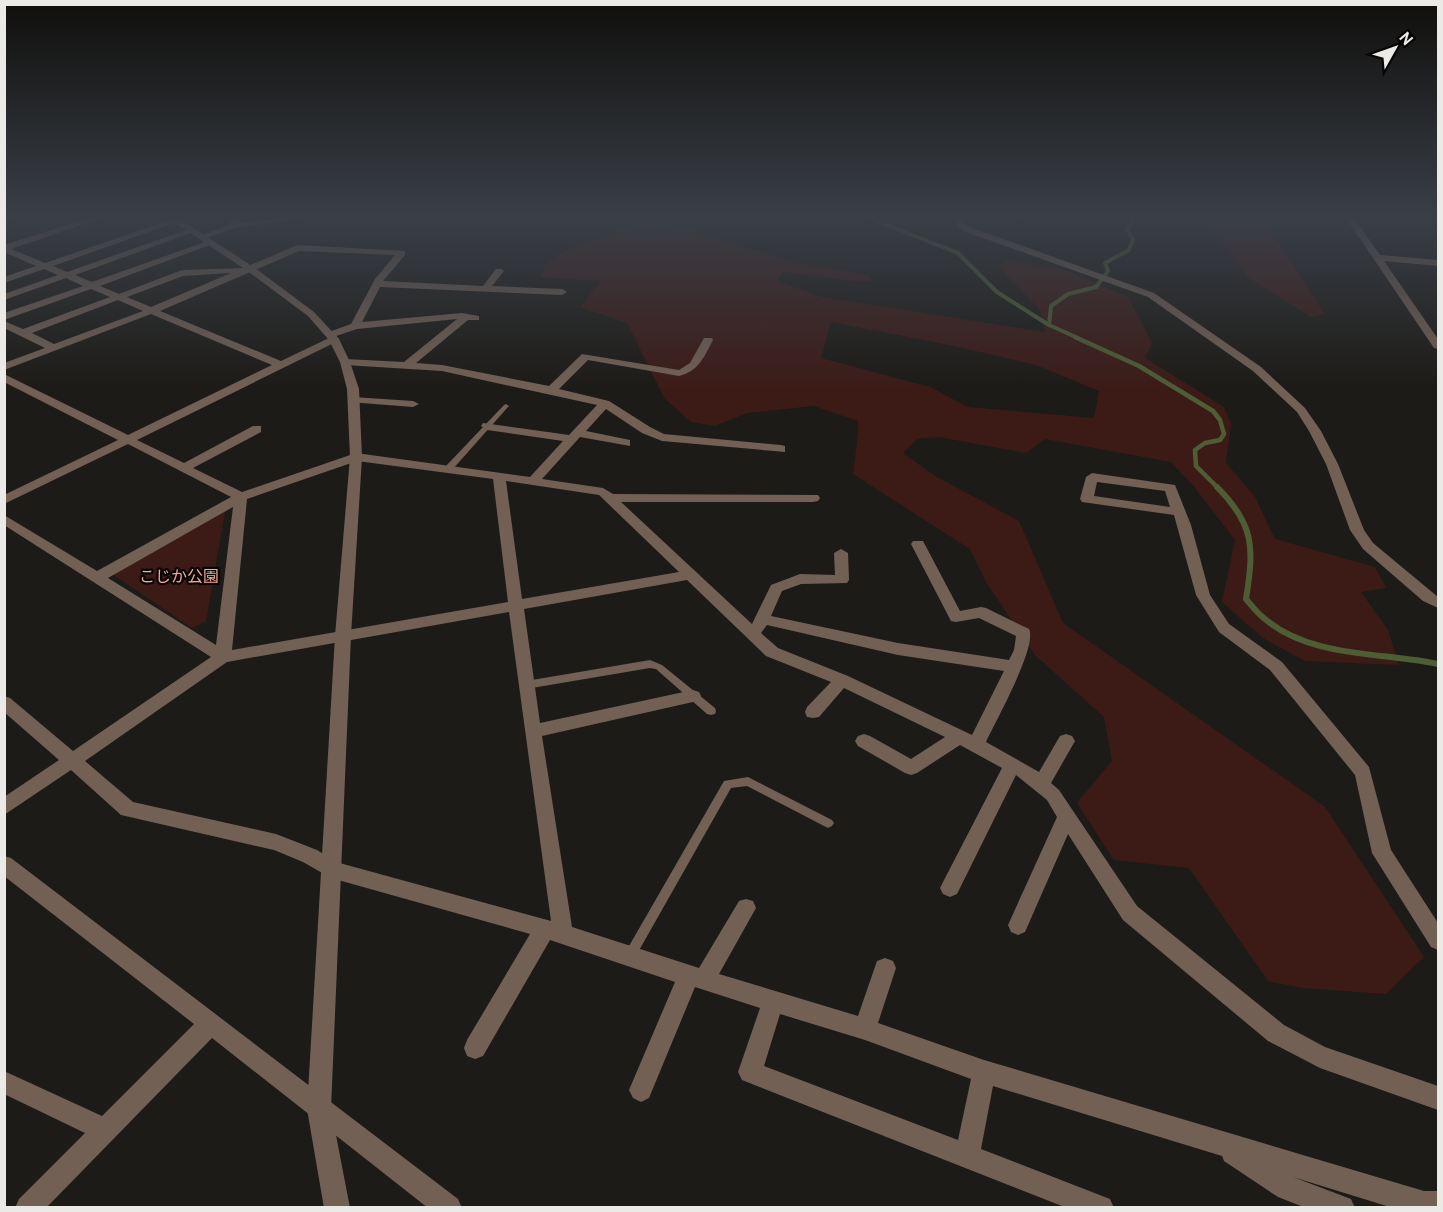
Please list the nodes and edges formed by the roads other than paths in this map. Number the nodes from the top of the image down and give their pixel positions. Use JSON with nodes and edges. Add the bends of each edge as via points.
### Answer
{"nodes":[{"id":1,"x":20,"y":275,"type":"edge"},
{"id":2,"x":64,"y":275,"type":"edge"},
{"id":3,"x":71,"y":275,"type":"edge"},
{"id":4,"x":124,"y":275,"type":"edge"},
{"id":5,"x":178,"y":275,"type":"edge"},
{"id":6,"x":241,"y":275,"type":"edge"},
{"id":7,"x":258,"y":275,"type":"edge"},
{"id":8,"x":386,"y":275,"type":"edge"},
{"id":9,"x":496,"y":275,"type":"edge"},
{"id":10,"x":1094,"y":275,"type":"edge"},
{"id":11,"x":1391,"y":275,"type":"edge"},
{"id":12,"x":67,"y":276,"type":"junction"},
{"id":13,"x":4,"y":280,"type":"edge"},
{"id":14,"x":378,"y":284,"type":"junction"},
{"id":15,"x":92,"y":286,"type":"junction"},
{"id":16,"x":485,"y":289,"type":"junction"},
{"id":17,"x":562,"y":292,"type":"dead end"},
{"id":18,"x":4,"y":297,"type":"edge"},
{"id":19,"x":118,"y":297,"type":"junction"},
{"id":20,"x":151,"y":311,"type":"junction"},
{"id":21,"x":4,"y":317,"type":"edge"},
{"id":22,"x":4,"y":324,"type":"edge"},
{"id":23,"x":356,"y":326,"type":"junction"},
{"id":24,"x":23,"y":333,"type":"junction"},
{"id":25,"x":332,"y":337,"type":"junction"},
{"id":26,"x":708,"y":340,"type":"dead end"},
{"id":27,"x":1438,"y":346,"type":"edge"},
{"id":28,"x":54,"y":348,"type":"junction"},
{"id":29,"x":345,"y":362,"type":"junction"},
{"id":30,"x":281,"y":365,"type":"junction"},
{"id":31,"x":407,"y":366,"type":"junction"},
{"id":32,"x":4,"y":367,"type":"edge"},
{"id":33,"x":4,"y":376,"type":"edge"},
{"id":34,"x":551,"y":390,"type":"junction"},
{"id":35,"x":353,"y":400,"type":"junction"},
{"id":36,"x":605,"y":403,"type":"junction"},
{"id":37,"x":412,"y":404,"type":"dead end"},
{"id":38,"x":506,"y":406,"type":"dead end"},
{"id":39,"x":487,"y":426,"type":"junction"},
{"id":40,"x":257,"y":429,"type":"dead end"},
{"id":41,"x":574,"y":436,"type":"junction"},
{"id":42,"x":128,"y":440,"type":"junction"},
{"id":43,"x":626,"y":443,"type":"dead end"},
{"id":44,"x":781,"y":449,"type":"dead end"},
{"id":45,"x":356,"y":457,"type":"junction"},
{"id":46,"x":184,"y":468,"type":"junction"},
{"id":47,"x":449,"y":468,"type":"junction"},
{"id":48,"x":499,"y":477,"type":"junction"},
{"id":49,"x":533,"y":481,"type":"junction"},
{"id":50,"x":241,"y":497,"type":"junction"},
{"id":51,"x":611,"y":498,"type":"junction"},
{"id":52,"x":813,"y":498,"type":"dead end"},
{"id":53,"x":4,"y":500,"type":"edge"},
{"id":54,"x":1179,"y":512,"type":"junction"},
{"id":55,"x":4,"y":519,"type":"edge"},
{"id":56,"x":918,"y":544,"type":"dead end"},
{"id":57,"x":841,"y":553,"type":"dead end"},
{"id":58,"x":689,"y":575,"type":"junction"},
{"id":59,"x":98,"y":577,"type":"junction"},
{"id":60,"x":1438,"y":603,"type":"edge"},
{"id":61,"x":515,"y":605,"type":"junction"},
{"id":62,"x":758,"y":628,"type":"junction"},
{"id":63,"x":343,"y":636,"type":"junction"},
{"id":64,"x":223,"y":657,"type":"junction"},
{"id":65,"x":1014,"y":667,"type":"junction"},
{"id":66,"x":842,"y":680,"type":"junction"},
{"id":67,"x":526,"y":686,"type":"junction"},
{"id":68,"x":693,"y":696,"type":"junction"},
{"id":69,"x":4,"y":702,"type":"edge"},
{"id":70,"x":711,"y":711,"type":"dead end"},
{"id":71,"x":813,"y":712,"type":"dead end"},
{"id":72,"x":533,"y":731,"type":"junction"},
{"id":73,"x":968,"y":740,"type":"junction"},
{"id":74,"x":864,"y":741,"type":"dead end"},
{"id":75,"x":1066,"y":741,"type":"dead end"},
{"id":76,"x":73,"y":760,"type":"junction"},
{"id":77,"x":1012,"y":765,"type":"junction"},
{"id":78,"x":1041,"y":785,"type":"junction"},
{"id":79,"x":4,"y":807,"type":"edge"},
{"id":80,"x":1067,"y":816,"type":"junction"},
{"id":81,"x":828,"y":823,"type":"dead end"},
{"id":82,"x":4,"y":864,"type":"edge"},
{"id":83,"x":331,"y":869,"type":"junction"},
{"id":84,"x":950,"y":888,"type":"dead end"},
{"id":85,"x":746,"y":908,"type":"dead end"},
{"id":86,"x":1018,"y":925,"type":"dead end"},
{"id":87,"x":554,"y":931,"type":"junction"},
{"id":88,"x":1438,"y":940,"type":"edge"},
{"id":89,"x":629,"y":957,"type":"junction"},
{"id":90,"x":885,"y":968,"type":"dead end"},
{"id":91,"x":696,"y":977,"type":"junction"},
{"id":92,"x":773,"y":1001,"type":"junction"},
{"id":93,"x":210,"y":1024,"type":"junction"},
{"id":94,"x":865,"y":1029,"type":"junction"},
{"id":95,"x":475,"y":1048,"type":"dead end"},
{"id":96,"x":984,"y":1072,"type":"junction"},
{"id":97,"x":4,"y":1082,"type":"edge"},
{"id":98,"x":641,"y":1090,"type":"dead end"},
{"id":99,"x":1438,"y":1098,"type":"edge"},
{"id":100,"x":318,"y":1109,"type":"junction"},
{"id":101,"x":105,"y":1130,"type":"junction"},
{"id":102,"x":1221,"y":1144,"type":"junction"},
{"id":103,"x":967,"y":1156,"type":"junction"},
{"id":104,"x":1438,"y":1204,"type":"edge"},
{"id":105,"x":28,"y":1208,"type":"edge"},
{"id":106,"x":337,"y":1208,"type":"edge"},
{"id":107,"x":449,"y":1208,"type":"edge"},
{"id":108,"x":1101,"y":1208,"type":"edge"},
{"id":109,"x":1342,"y":1208,"type":"edge"}],
"edges":[{"from":1,"to":13,"type":"street"},
{"from":2,"to":12,"type":"street"},
{"from":3,"to":12,"type":"street"},
{"from":4,"to":15,"type":"street"},
{"from":5,"to":19,"type":"street"},
{"from":6,"to":20,"type":"street"},
{"from":7,"to":25,"type":"street","via":[[304,308]]},
{"from":8,"to":14,"type":"street"},
{"from":9,"to":16,"type":"street"},
{"from":10,"to":60,"type":"street","via":[[1151,295],[1257,369],[1301,410],[1332,464],[1357,530],[1368,546]]},
{"from":11,"to":27,"type":"street"},
{"from":12,"to":15,"type":"street"},
{"from":12,"to":18,"type":"street"},
{"from":14,"to":16,"type":"street"},
{"from":14,"to":23,"type":"street"},
{"from":15,"to":19,"type":"street"},
{"from":15,"to":21,"type":"street"},
{"from":16,"to":17,"type":"street"},
{"from":19,"to":20,"type":"street"},
{"from":19,"to":24,"type":"street"},
{"from":20,"to":28,"type":"street"},
{"from":20,"to":30,"type":"street"},
{"from":22,"to":24,"type":"street"},
{"from":23,"to":25,"type":"street"},
{"from":23,"to":31,"type":"street","via":[[470,318]]},
{"from":24,"to":28,"type":"street"},
{"from":25,"to":29,"type":"street"},
{"from":25,"to":30,"type":"street"},
{"from":26,"to":34,"type":"street","via":[[694,367],[687,372],[586,356]]},
{"from":28,"to":32,"type":"street"},
{"from":29,"to":31,"type":"street"},
{"from":29,"to":35,"type":"street"},
{"from":30,"to":42,"type":"street"},
{"from":31,"to":34,"type":"street","via":[[442,368]]},
{"from":33,"to":42,"type":"street"},
{"from":34,"to":36,"type":"street"},
{"from":35,"to":37,"type":"street"},
{"from":35,"to":45,"type":"street"},
{"from":36,"to":41,"type":"street"},
{"from":36,"to":44,"type":"street","via":[[662,437]]},
{"from":38,"to":39,"type":"lane"},
{"from":39,"to":41,"type":"street"},
{"from":39,"to":47,"type":"lane"},
{"from":40,"to":46,"type":"street"},
{"from":41,"to":43,"type":"street"},
{"from":41,"to":49,"type":"street"},
{"from":42,"to":46,"type":"street"},
{"from":42,"to":53,"type":"street"},
{"from":45,"to":47,"type":"street"},
{"from":45,"to":50,"type":"street"},
{"from":45,"to":63,"type":"street"},
{"from":46,"to":50,"type":"street"},
{"from":47,"to":48,"type":"street"},
{"from":48,"to":49,"type":"street"},
{"from":48,"to":61,"type":"street"},
{"from":49,"to":51,"type":"street","via":[[603,492]]},
{"from":50,"to":59,"type":"street"},
{"from":50,"to":64,"type":"street"},
{"from":51,"to":52,"type":"street"},
{"from":51,"to":58,"type":"street"},
{"from":54,"to":54,"type":"street","via":[[1087,499],[1092,477],[1170,488]]},
{"from":54,"to":88,"type":"street","via":[[1203,595],[1224,628],[1276,666],[1363,772],[1382,853]]},
{"from":55,"to":59,"type":"street"},
{"from":56,"to":65,"type":"street","via":[[956,617],[981,612],[1024,633]]},
{"from":57,"to":62,"type":"street","via":[[842,580],[800,579],[776,588]]},
{"from":58,"to":61,"type":"street"},
{"from":58,"to":62,"type":"street"},
{"from":59,"to":64,"type":"street"},
{"from":61,"to":63,"type":"street"},
{"from":61,"to":67,"type":"street"},
{"from":62,"to":65,"type":"street"},
{"from":62,"to":66,"type":"street","via":[[772,652]]},
{"from":63,"to":64,"type":"street"},
{"from":63,"to":83,"type":"street"},
{"from":64,"to":76,"type":"street"},
{"from":65,"to":73,"type":"street"},
{"from":66,"to":71,"type":"street"},
{"from":66,"to":73,"type":"street"},
{"from":67,"to":68,"type":"lane","via":[[650,664]]},
{"from":67,"to":72,"type":"street"},
{"from":68,"to":70,"type":"lane"},
{"from":68,"to":72,"type":"street"},
{"from":69,"to":76,"type":"street"},
{"from":72,"to":87,"type":"street"},
{"from":73,"to":74,"type":"street","via":[[910,768]]},
{"from":73,"to":77,"type":"street"},
{"from":75,"to":78,"type":"street"},
{"from":76,"to":79,"type":"street"},
{"from":76,"to":83,"type":"street","via":[[128,809],[276,842]]},
{"from":77,"to":78,"type":"street"},
{"from":77,"to":84,"type":"street"},
{"from":78,"to":80,"type":"street"},
{"from":80,"to":86,"type":"street"},
{"from":80,"to":99,"type":"street","via":[[1130,913],[1276,1033],[1320,1057]]},
{"from":81,"to":89,"type":"lane","via":[[748,781],[728,784]]},
{"from":82,"to":93,"type":"street"},
{"from":83,"to":87,"type":"street"},
{"from":83,"to":100,"type":"street"},
{"from":85,"to":91,"type":"street"},
{"from":87,"to":89,"type":"street"},
{"from":87,"to":95,"type":"street"},
{"from":89,"to":91,"type":"street"},
{"from":90,"to":94,"type":"street"},
{"from":91,"to":92,"type":"street"},
{"from":91,"to":98,"type":"street"},
{"from":92,"to":94,"type":"street"},
{"from":92,"to":103,"type":"street","via":[[750,1072]]},
{"from":93,"to":100,"type":"street"},
{"from":93,"to":101,"type":"street"},
{"from":94,"to":96,"type":"street"},
{"from":96,"to":102,"type":"street"},
{"from":96,"to":103,"type":"street"},
{"from":97,"to":101,"type":"street"},
{"from":100,"to":106,"type":"street"},
{"from":100,"to":107,"type":"street"},
{"from":101,"to":105,"type":"street"},
{"from":102,"to":104,"type":"street","via":[[1424,1204]]},
{"from":102,"to":109,"type":"street","via":[[1287,1188]]},
{"from":103,"to":108,"type":"street"}]}
